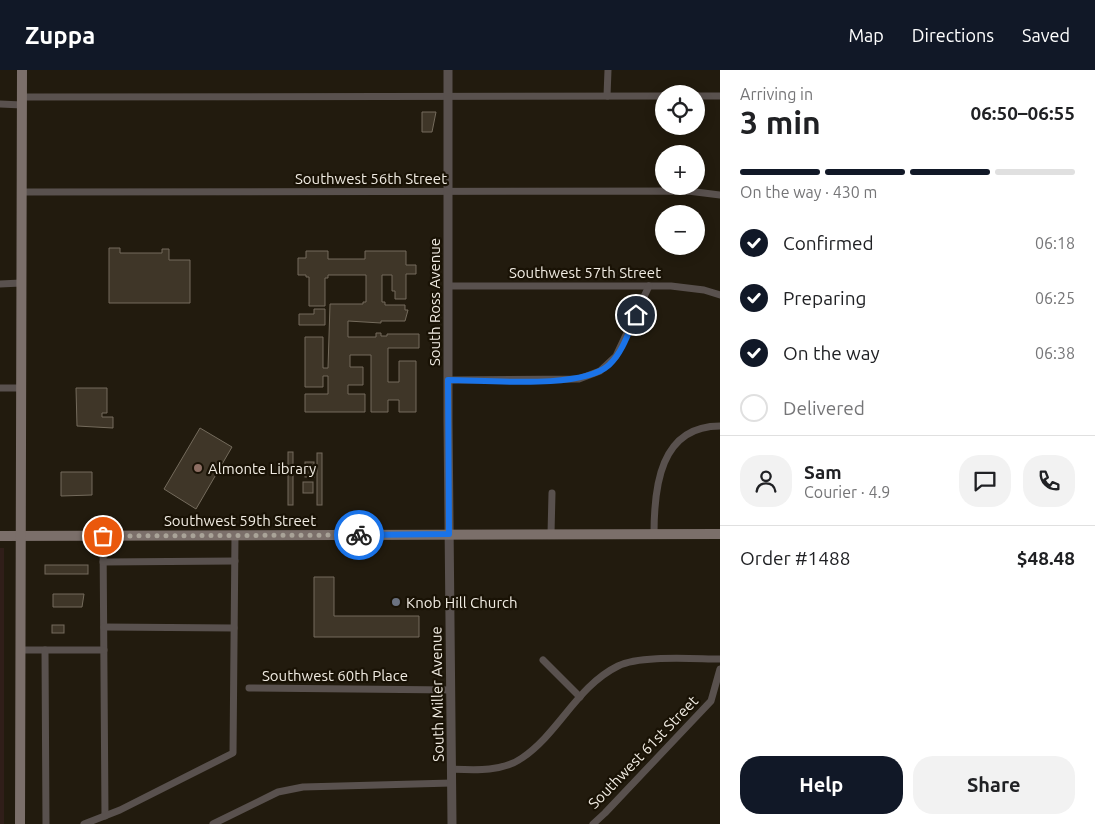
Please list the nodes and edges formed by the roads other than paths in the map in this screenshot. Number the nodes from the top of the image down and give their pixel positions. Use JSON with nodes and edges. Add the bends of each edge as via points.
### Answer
{"nodes":[{"id":1,"x":22,"y":70,"type":"edge"},
{"id":2,"x":448,"y":70,"type":"edge"},
{"id":3,"x":608,"y":70,"type":"edge"},
{"id":4,"x":448,"y":96,"type":"junction"},
{"id":5,"x":607,"y":96,"type":"junction"},
{"id":6,"x":655,"y":96,"type":"edge"},
{"id":7,"x":705,"y":96,"type":"edge"},
{"id":8,"x":720,"y":96,"type":"edge"},
{"id":9,"x":22,"y":101,"type":"junction"},
{"id":10,"x":0,"y":104,"type":"edge"},
{"id":11,"x":448,"y":191,"type":"junction"},
{"id":12,"x":22,"y":192,"type":"junction"},
{"id":13,"x":720,"y":194,"type":"edge"},
{"id":14,"x":21,"y":283,"type":"junction"},
{"id":15,"x":0,"y":284,"type":"edge"},
{"id":16,"x":448,"y":286,"type":"junction"},
{"id":17,"x":649,"y":286,"type":"junction"},
{"id":18,"x":720,"y":295,"type":"edge"},
{"id":19,"x":448,"y":380,"type":"junction"},
{"id":20,"x":0,"y":388,"type":"edge"},
{"id":21,"x":21,"y":388,"type":"junction"},
{"id":22,"x":720,"y":426,"type":"edge"},
{"id":23,"x":552,"y":493,"type":"dead end"},
{"id":24,"x":449,"y":534,"type":"junction"},
{"id":25,"x":551,"y":534,"type":"junction"},
{"id":26,"x":654,"y":534,"type":"junction"},
{"id":27,"x":720,"y":534,"type":"edge"},
{"id":28,"x":235,"y":535,"type":"junction"},
{"id":29,"x":0,"y":536,"type":"edge"},
{"id":30,"x":21,"y":536,"type":"junction"},
{"id":31,"x":103,"y":536,"type":"junction"},
{"id":32,"x":235,"y":561,"type":"junction"},
{"id":33,"x":104,"y":562,"type":"junction"},
{"id":34,"x":104,"y":627,"type":"junction"},
{"id":35,"x":234,"y":628,"type":"junction"},
{"id":36,"x":20,"y":650,"type":"junction"},
{"id":37,"x":45,"y":650,"type":"junction"},
{"id":38,"x":104,"y":650,"type":"junction"},
{"id":39,"x":720,"y":659,"type":"edge"},
{"id":40,"x":544,"y":660,"type":"dead end"},
{"id":41,"x":720,"y":669,"type":"edge"},
{"id":42,"x":249,"y":688,"type":"dead end"},
{"id":43,"x":451,"y":690,"type":"junction"},
{"id":44,"x":580,"y":697,"type":"junction"},
{"id":45,"x":452,"y":769,"type":"junction"},
{"id":46,"x":452,"y":783,"type":"junction"},
{"id":47,"x":104,"y":816,"type":"junction"},
{"id":48,"x":20,"y":824,"type":"edge"},
{"id":49,"x":46,"y":824,"type":"edge"},
{"id":50,"x":84,"y":824,"type":"edge"},
{"id":51,"x":213,"y":824,"type":"edge"},
{"id":52,"x":452,"y":824,"type":"edge"},
{"id":53,"x":593,"y":824,"type":"edge"}],
"edges":[{"from":1,"to":9,"type":"main road"},
{"from":2,"to":4,"type":"street","name":"South Ross Avenue"},
{"from":3,"to":5,"type":"street"},
{"from":4,"to":5,"type":"street"},
{"from":4,"to":9,"type":"street"},
{"from":4,"to":11,"type":"street","name":"South Ross Avenue"},
{"from":5,"to":6,"type":"street"},
{"from":7,"to":8,"type":"street"},
{"from":9,"to":10,"type":"street"},
{"from":9,"to":12,"type":"main road"},
{"from":11,"to":12,"type":"street","name":"Southwest 56th Street"},
{"from":11,"to":13,"type":"street","name":"Southwest 56th Street","via":[[688,190]]},
{"from":11,"to":16,"type":"street","name":"South Ross Avenue"},
{"from":12,"to":14,"type":"main road"},
{"from":14,"to":15,"type":"street"},
{"from":14,"to":21,"type":"main road"},
{"from":16,"to":17,"type":"street","name":"Southwest 57th Street"},
{"from":16,"to":19,"type":"street","name":"South Ross Avenue"},
{"from":17,"to":18,"type":"street","name":"Southwest 57th Street","via":[[687,287]]},
{"from":17,"to":19,"type":"street","via":[[616,356],[609,365],[590,376],[565,381]]},
{"from":19,"to":24,"type":"street","name":"South Ross Avenue"},
{"from":20,"to":21,"type":"street"},
{"from":21,"to":30,"type":"main road"},
{"from":22,"to":26,"type":"street","via":[[691,430],[674,447],[656,489]]},
{"from":23,"to":25,"type":"street"},
{"from":24,"to":25,"type":"main road","name":"Southwest 59th Street"},
{"from":24,"to":28,"type":"main road","name":"Southwest 59th Street"},
{"from":24,"to":43,"type":"street","name":"South Miller Avenue"},
{"from":25,"to":26,"type":"main road","name":"Southwest 59th Street"},
{"from":26,"to":27,"type":"main road","name":"Southwest 59th Street"},
{"from":28,"to":31,"type":"main road","name":"Southwest 59th Street"},
{"from":28,"to":32,"type":"street"},
{"from":29,"to":30,"type":"main road","name":"Southwest 59th Street"},
{"from":30,"to":31,"type":"main road","name":"Southwest 59th Street"},
{"from":30,"to":36,"type":"main road"},
{"from":31,"to":33,"type":"street"},
{"from":32,"to":33,"type":"street"},
{"from":32,"to":35,"type":"street"},
{"from":33,"to":34,"type":"street"},
{"from":34,"to":35,"type":"street"},
{"from":34,"to":38,"type":"street"},
{"from":35,"to":47,"type":"street","via":[[233,753]]},
{"from":36,"to":37,"type":"street"},
{"from":36,"to":48,"type":"main road"},
{"from":37,"to":38,"type":"street"},
{"from":37,"to":49,"type":"street"},
{"from":38,"to":47,"type":"street"},
{"from":39,"to":44,"type":"street","via":[[632,661],[594,682]]},
{"from":40,"to":44,"type":"street"},
{"from":41,"to":53,"type":"street","name":"Southwest 61st Street","via":[[711,701]]},
{"from":42,"to":43,"type":"street","name":"Southwest 60th Place"},
{"from":43,"to":45,"type":"street","name":"South Miller Avenue"},
{"from":44,"to":45,"type":"street","via":[[538,745],[521,759],[483,770]]},
{"from":45,"to":46,"type":"street","name":"South Miller Avenue"},
{"from":46,"to":51,"type":"street","via":[[303,786],[278,792]]},
{"from":46,"to":52,"type":"street","name":"South Miller Avenue"},
{"from":47,"to":50,"type":"street"}]}
